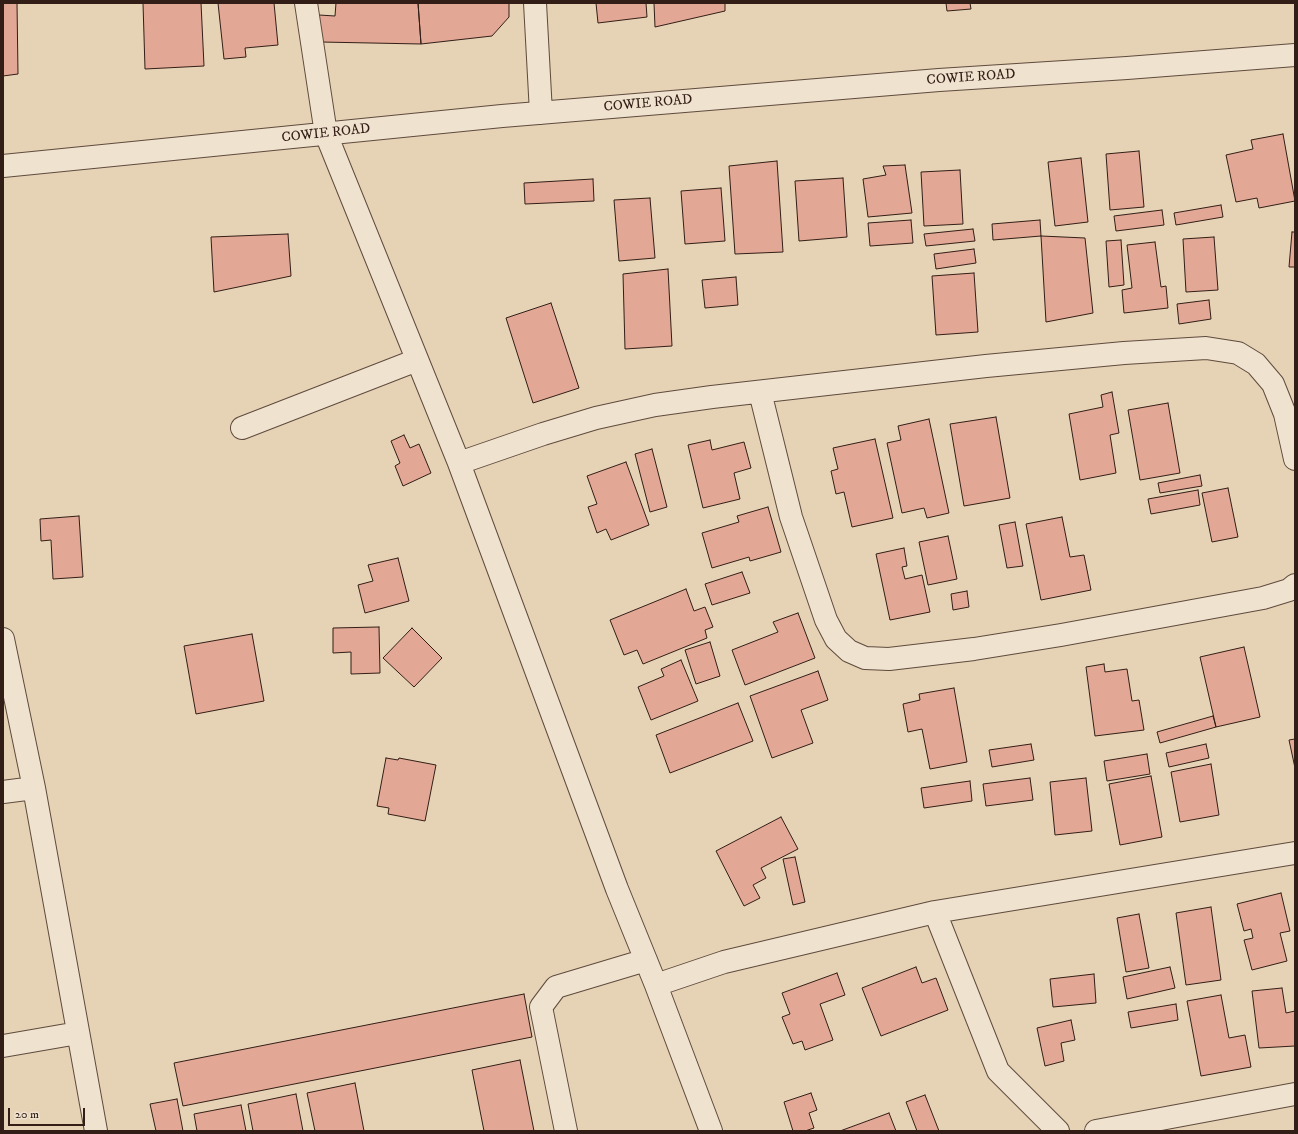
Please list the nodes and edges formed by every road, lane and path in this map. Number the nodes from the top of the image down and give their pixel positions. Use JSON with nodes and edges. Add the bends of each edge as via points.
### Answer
{"nodes":[{"id":1,"x":306,"y":3,"type":"edge"},
{"id":2,"x":535,"y":3,"type":"edge"},
{"id":3,"x":1295,"y":55,"type":"edge"},
{"id":4,"x":541,"y":113,"type":"junction"},
{"id":5,"x":326,"y":134,"type":"junction"},
{"id":6,"x":3,"y":166,"type":"edge"},
{"id":7,"x":417,"y":360,"type":"junction"},
{"id":8,"x":760,"y":392,"type":"junction"},
{"id":9,"x":242,"y":428,"type":"dead end"},
{"id":10,"x":1295,"y":459,"type":"edge"},
{"id":11,"x":459,"y":462,"type":"junction"},
{"id":12,"x":1295,"y":585,"type":"edge"},
{"id":13,"x":3,"y":639,"type":"edge"},
{"id":14,"x":34,"y":788,"type":"junction"},
{"id":15,"x":3,"y":792,"type":"edge"},
{"id":16,"x":1295,"y":853,"type":"edge"},
{"id":17,"x":935,"y":912,"type":"junction"},
{"id":18,"x":646,"y":960,"type":"junction"},
{"id":19,"x":656,"y":985,"type":"junction"},
{"id":20,"x":78,"y":1033,"type":"junction"},
{"id":21,"x":3,"y":1046,"type":"edge"},
{"id":22,"x":1295,"y":1094,"type":"edge"},
{"id":23,"x":96,"y":1131,"type":"edge"},
{"id":24,"x":566,"y":1131,"type":"edge"},
{"id":25,"x":711,"y":1131,"type":"edge"},
{"id":26,"x":1058,"y":1131,"type":"edge"},
{"id":27,"x":1096,"y":1131,"type":"edge"}],
"edges":[{"from":1,"to":5,"type":"street"},
{"from":2,"to":4,"type":"street"},
{"from":3,"to":4,"type":"street","name":"COWIE ROAD","via":[[924,81]]},
{"from":4,"to":5,"type":"street","name":"COWIE ROAD"},
{"from":5,"to":6,"type":"street","name":"COWIE ROAD"},
{"from":5,"to":7,"type":"street"},
{"from":7,"to":9,"type":"street"},
{"from":7,"to":11,"type":"street"},
{"from":8,"to":10,"type":"street","via":[[986,366],[1206,348],[1238,353],[1256,364],[1273,384],[1285,414]]},
{"from":8,"to":11,"type":"street","via":[[655,405],[596,418]]},
{"from":8,"to":12,"type":"street","via":[[791,517],[826,620],[836,639],[849,651],[865,658],[889,659],[1061,635],[1263,598],[1289,590]]},
{"from":11,"to":18,"type":"street","via":[[614,882]]},
{"from":13,"to":14,"type":"street"},
{"from":14,"to":15,"type":"street"},
{"from":14,"to":20,"type":"street"},
{"from":16,"to":17,"type":"street"},
{"from":17,"to":19,"type":"street","via":[[724,962]]},
{"from":17,"to":26,"type":"street","via":[[998,1071]]},
{"from":18,"to":19,"type":"street"},
{"from":18,"to":24,"type":"street","via":[[556,987],[541,1007]]},
{"from":19,"to":25,"type":"street"},
{"from":20,"to":21,"type":"street"},
{"from":20,"to":23,"type":"street"},
{"from":22,"to":27,"type":"street"}]}
